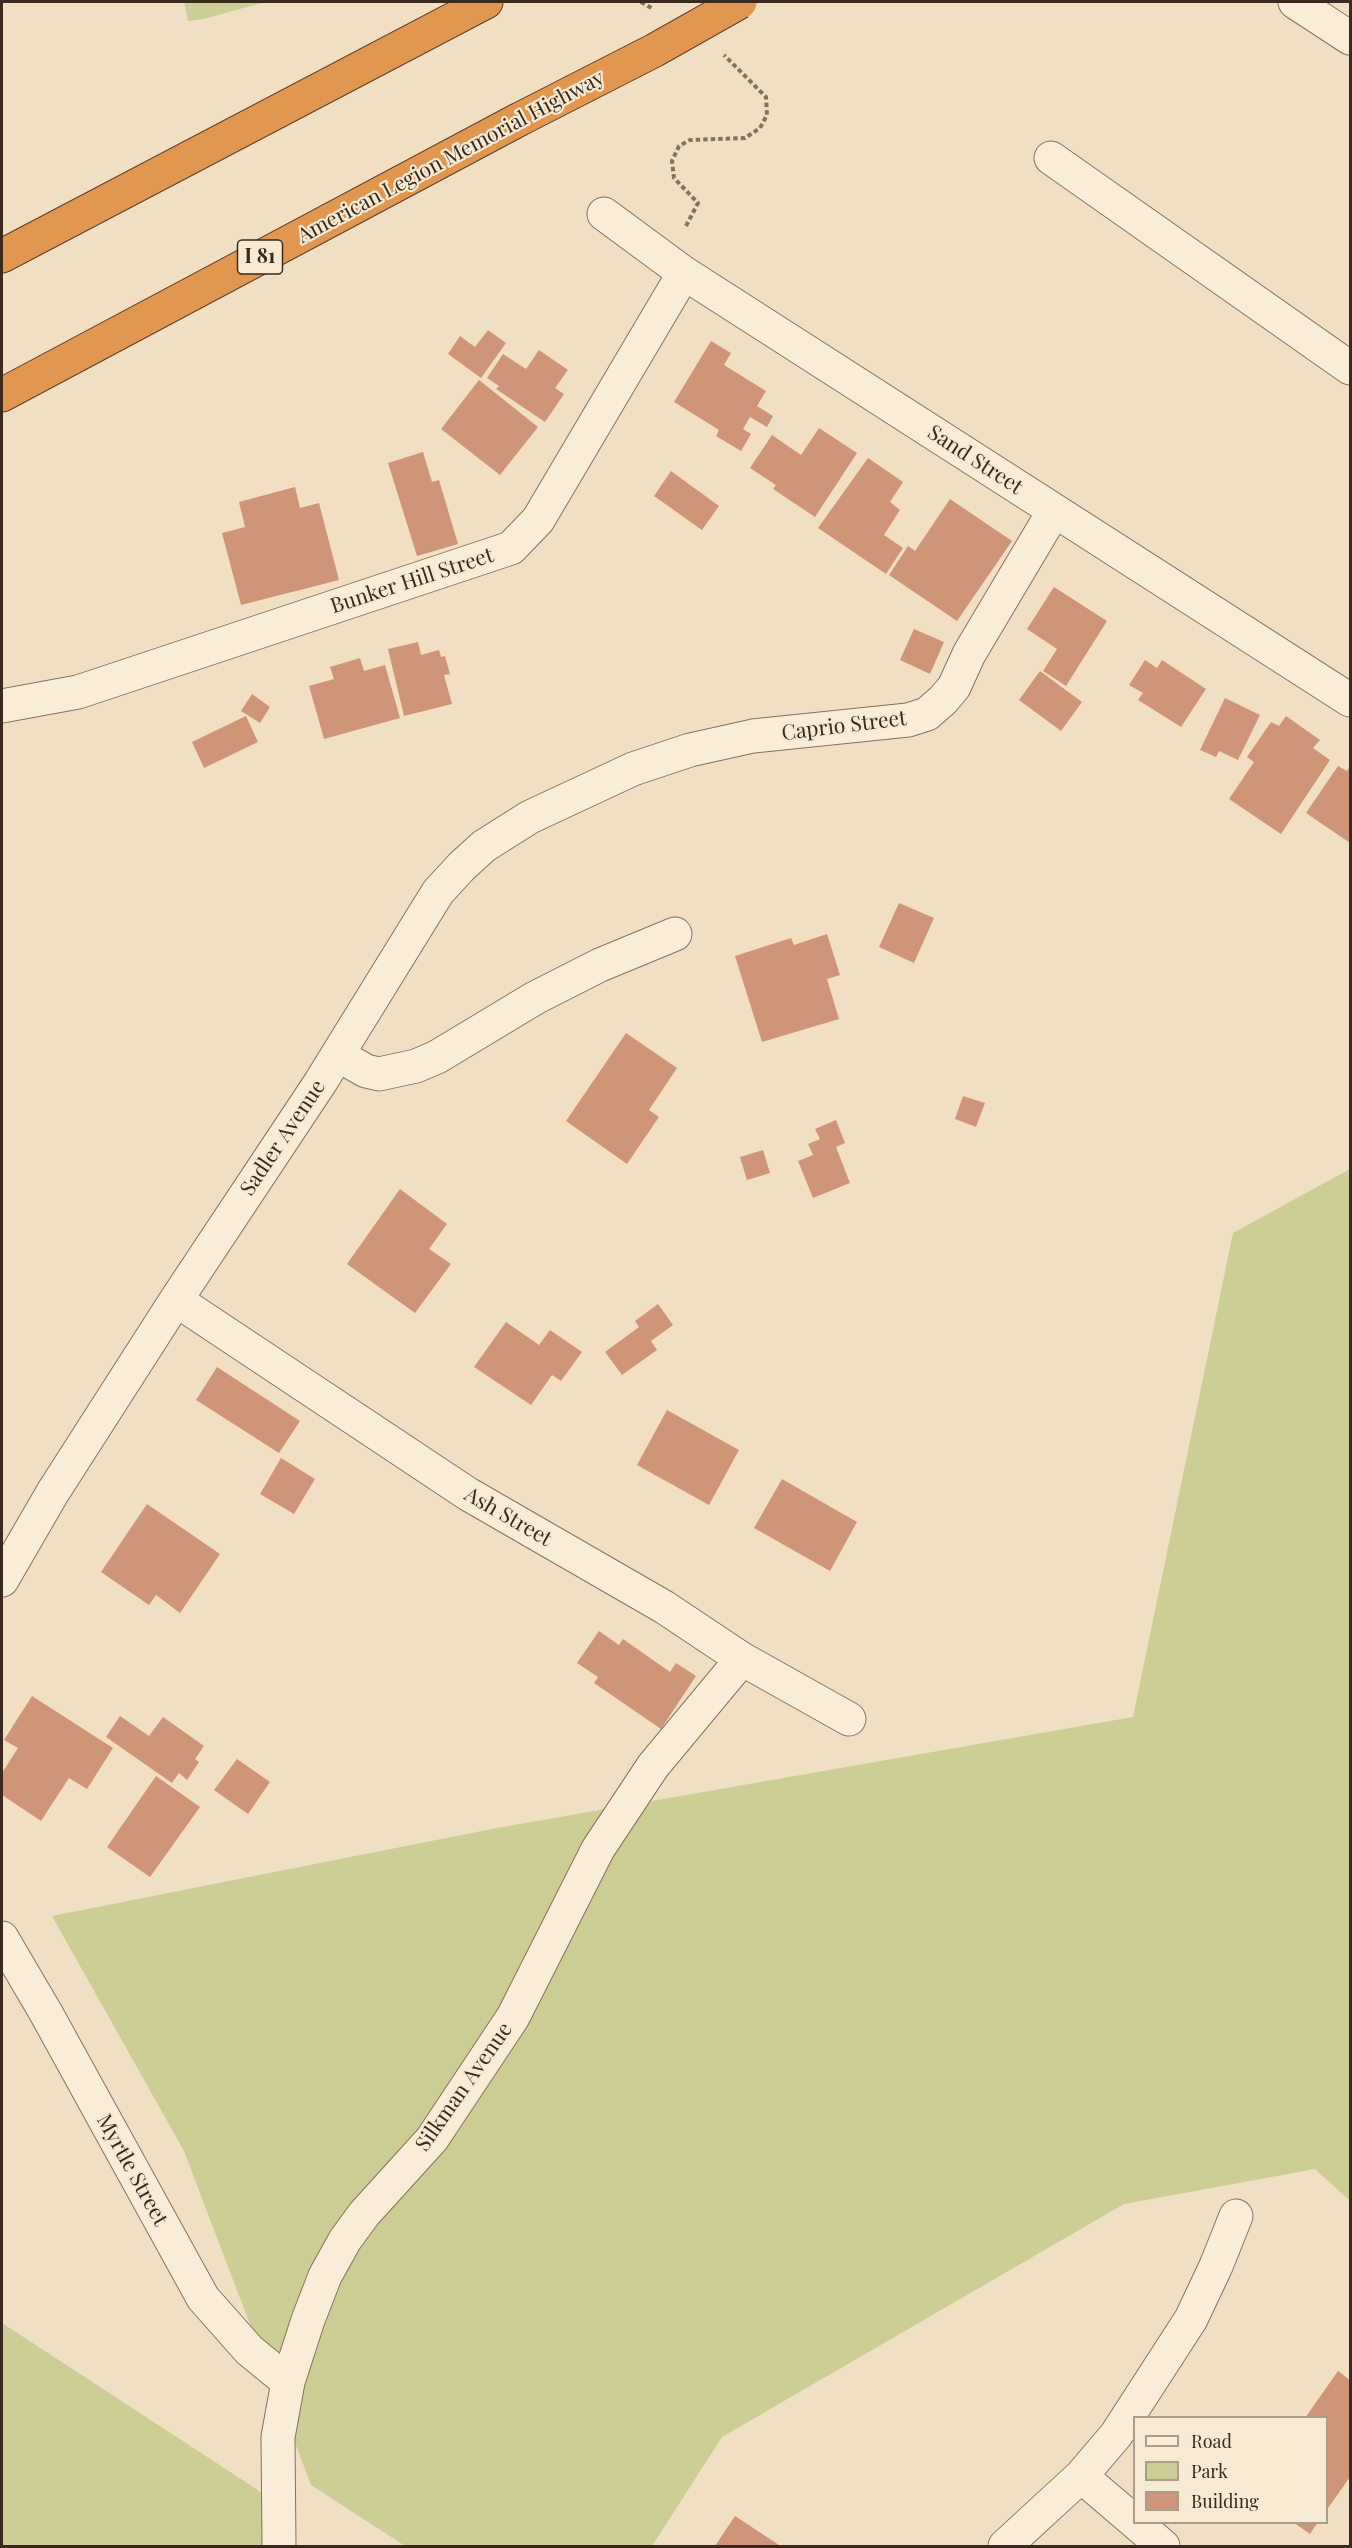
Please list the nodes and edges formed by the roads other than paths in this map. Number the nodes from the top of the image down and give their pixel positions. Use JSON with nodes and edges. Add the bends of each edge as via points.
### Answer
{"nodes":[{"id":1,"x":486,"y":2,"type":"edge"},
{"id":2,"x":740,"y":2,"type":"edge"},
{"id":3,"x":1295,"y":2,"type":"edge"},
{"id":4,"x":1350,"y":38,"type":"edge"},
{"id":5,"x":1052,"y":158,"type":"dead end"},
{"id":6,"x":604,"y":214,"type":"dead end"},
{"id":7,"x":2,"y":256,"type":"edge"},
{"id":8,"x":684,"y":273,"type":"junction"},
{"id":9,"x":1350,"y":368,"type":"edge"},
{"id":10,"x":2,"y":394,"type":"edge"},
{"id":11,"x":1054,"y":511,"type":"junction"},
{"id":12,"x":1350,"y":700,"type":"edge"},
{"id":13,"x":2,"y":706,"type":"edge"},
{"id":14,"x":633,"y":769,"type":"joint"},
{"id":15,"x":675,"y":934,"type":"dead end"},
{"id":16,"x":338,"y":1055,"type":"junction"},
{"id":17,"x":176,"y":1300,"type":"junction"},
{"id":18,"x":2,"y":1580,"type":"edge"},
{"id":19,"x":742,"y":1659,"type":"junction"},
{"id":20,"x":849,"y":1719,"type":"dead end"},
{"id":21,"x":2,"y":1938,"type":"edge"},
{"id":22,"x":1236,"y":2216,"type":"dead end"},
{"id":23,"x":288,"y":2382,"type":"junction"},
{"id":24,"x":1082,"y":2476,"type":"junction"},
{"id":25,"x":1133,"y":2521,"type":"edge"},
{"id":26,"x":1137,"y":2524,"type":"edge"},
{"id":27,"x":279,"y":2547,"type":"edge"},
{"id":28,"x":1005,"y":2547,"type":"edge"},
{"id":29,"x":1163,"y":2547,"type":"edge"}],
"edges":[{"from":1,"to":7,"type":"highway"},
{"from":2,"to":10,"type":"highway","name":"American Legion Memorial Highway","number":"I 81","bridge":true},
{"from":3,"to":4,"type":"street"},
{"from":5,"to":9,"type":"street"},
{"from":6,"to":8,"type":"street","name":"Sand Street"},
{"from":8,"to":11,"type":"street","name":"Sand Street"},
{"from":8,"to":13,"type":"street","name":"Bunker Hill Street","via":[[538,520],[511,548],[78,692]]},
{"from":11,"to":12,"type":"street","name":"Sand Street"},
{"from":11,"to":14,"type":"street","name":"Caprio Street","via":[[969,654],[954,687],[927,714],[908,720],[753,736],[690,750]]},
{"from":14,"to":16,"type":"street","name":"Sadler Avenue","via":[[530,817],[484,846],[462,866],[438,892]]},
{"from":15,"to":16,"type":"street","via":[[544,993],[416,1066],[379,1074]]},
{"from":16,"to":17,"type":"street","name":"Sadler Avenue"},
{"from":17,"to":18,"type":"street","name":"Sadler Avenue","via":[[53,1492]]},
{"from":17,"to":19,"type":"street","name":"Ash Street","via":[[468,1494],[664,1607]]},
{"from":19,"to":20,"type":"street","name":"Ash Street"},
{"from":19,"to":23,"type":"street","name":"Silkman Avenue","via":[[653,1766],[598,1849],[513,2017],[432,2139],[345,2240],[321,2287]]},
{"from":21,"to":23,"type":"street","name":"Myrtle Street","via":[[202,2298],[249,2350]]},
{"from":22,"to":24,"type":"street","via":[[1191,2319],[1116,2435]]},
{"from":23,"to":27,"type":"street","name":"Silkman Avenue","via":[[278,2437]]},
{"from":24,"to":25,"type":"street"},
{"from":24,"to":28,"type":"street"},
{"from":26,"to":29,"type":"street"}]}
